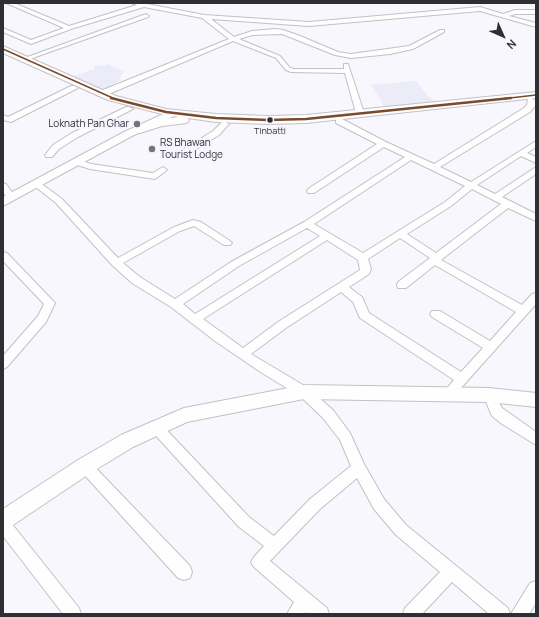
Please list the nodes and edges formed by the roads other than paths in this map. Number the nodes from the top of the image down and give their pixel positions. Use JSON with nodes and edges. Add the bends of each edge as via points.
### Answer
{"nodes":[{"id":1,"x":9,"y":3,"type":"edge"},
{"id":2,"x":134,"y":3,"type":"edge"},
{"id":3,"x":149,"y":5,"type":"edge"},
{"id":4,"x":536,"y":12,"type":"edge"},
{"id":5,"x":506,"y":14,"type":"junction"},
{"id":6,"x":146,"y":16,"type":"dead end"},
{"id":7,"x":204,"y":16,"type":"junction"},
{"id":8,"x":536,"y":21,"type":"edge"},
{"id":9,"x":536,"y":25,"type":"edge"},
{"id":10,"x":69,"y":28,"type":"junction"},
{"id":11,"x":3,"y":30,"type":"edge"},
{"id":12,"x":442,"y":31,"type":"dead end"},
{"id":13,"x":233,"y":39,"type":"junction"},
{"id":14,"x":3,"y":49,"type":"edge"},
{"id":15,"x":3,"y":54,"type":"edge"},
{"id":16,"x":344,"y":56,"type":"junction"},
{"id":17,"x":3,"y":59,"type":"edge"},
{"id":18,"x":29,"y":64,"type":"junction"},
{"id":19,"x":347,"y":71,"type":"junction"},
{"id":20,"x":74,"y":88,"type":"junction"},
{"id":21,"x":101,"y":94,"type":"junction"},
{"id":22,"x":534,"y":98,"type":"edge"},
{"id":23,"x":129,"y":109,"type":"junction"},
{"id":24,"x":142,"y":112,"type":"junction"},
{"id":25,"x":360,"y":113,"type":"junction"},
{"id":26,"x":166,"y":114,"type":"junction"},
{"id":27,"x":3,"y":117,"type":"edge"},
{"id":28,"x":341,"y":118,"type":"junction"},
{"id":29,"x":183,"y":120,"type":"junction"},
{"id":30,"x":225,"y":124,"type":"junction"},
{"id":31,"x":142,"y":127,"type":"junction"},
{"id":32,"x":536,"y":143,"type":"edge"},
{"id":33,"x":383,"y":144,"type":"junction"},
{"id":34,"x":184,"y":153,"type":"dead end"},
{"id":35,"x":520,"y":153,"type":"junction"},
{"id":36,"x":49,"y":155,"type":"dead end"},
{"id":37,"x":410,"y":157,"type":"junction"},
{"id":38,"x":536,"y":160,"type":"edge"},
{"id":39,"x":78,"y":162,"type":"junction"},
{"id":40,"x":434,"y":167,"type":"junction"},
{"id":41,"x":163,"y":170,"type":"dead end"},
{"id":42,"x":536,"y":170,"type":"edge"},
{"id":43,"x":36,"y":184,"type":"junction"},
{"id":44,"x":472,"y":185,"type":"junction"},
{"id":45,"x":3,"y":186,"type":"edge"},
{"id":46,"x":311,"y":191,"type":"dead end"},
{"id":47,"x":496,"y":197,"type":"junction"},
{"id":48,"x":7,"y":200,"type":"edge"},
{"id":49,"x":508,"y":203,"type":"junction"},
{"id":50,"x":536,"y":218,"type":"edge"},
{"id":51,"x":307,"y":224,"type":"junction"},
{"id":52,"x":400,"y":234,"type":"junction"},
{"id":53,"x":327,"y":236,"type":"junction"},
{"id":54,"x":227,"y":243,"type":"dead end"},
{"id":55,"x":3,"y":255,"type":"edge"},
{"id":56,"x":363,"y":258,"type":"junction"},
{"id":57,"x":435,"y":259,"type":"junction"},
{"id":58,"x":116,"y":263,"type":"junction"},
{"id":59,"x":402,"y":285,"type":"dead end"},
{"id":60,"x":342,"y":287,"type":"junction"},
{"id":61,"x":536,"y":297,"type":"edge"},
{"id":62,"x":175,"y":304,"type":"junction"},
{"id":63,"x":523,"y":311,"type":"junction"},
{"id":64,"x":436,"y":314,"type":"dead end"},
{"id":65,"x":195,"y":318,"type":"junction"},
{"id":66,"x":491,"y":347,"type":"junction"},
{"id":67,"x":243,"y":354,"type":"junction"},
{"id":68,"x":3,"y":364,"type":"edge"},
{"id":69,"x":462,"y":379,"type":"junction"},
{"id":70,"x":304,"y":392,"type":"junction"},
{"id":71,"x":448,"y":394,"type":"junction"},
{"id":72,"x":489,"y":395,"type":"junction"},
{"id":73,"x":536,"y":400,"type":"edge"},
{"id":74,"x":155,"y":427,"type":"junction"},
{"id":75,"x":536,"y":439,"type":"edge"},
{"id":76,"x":85,"y":466,"type":"junction"},
{"id":77,"x":359,"y":468,"type":"junction"},
{"id":78,"x":3,"y":520,"type":"edge"},
{"id":79,"x":3,"y":524,"type":"edge"},
{"id":80,"x":274,"y":545,"type":"junction"},
{"id":81,"x":452,"y":571,"type":"junction"},
{"id":82,"x":184,"y":572,"type":"dead end"},
{"id":83,"x":536,"y":589,"type":"edge"},
{"id":84,"x":306,"y":601,"type":"junction"},
{"id":85,"x":73,"y":614,"type":"edge"},
{"id":86,"x":294,"y":614,"type":"edge"},
{"id":87,"x":321,"y":614,"type":"edge"},
{"id":88,"x":411,"y":614,"type":"edge"},
{"id":89,"x":502,"y":614,"type":"edge"},
{"id":90,"x":519,"y":614,"type":"edge"}],
"edges":[{"from":1,"to":10,"type":"street"},
{"from":2,"to":3,"type":"street"},
{"from":3,"to":7,"type":"street"},
{"from":3,"to":10,"type":"street"},
{"from":4,"to":5,"type":"street"},
{"from":5,"to":7,"type":"street","via":[[475,9],[309,24]]},
{"from":5,"to":8,"type":"street"},
{"from":5,"to":9,"type":"street"},
{"from":6,"to":18,"type":"street"},
{"from":7,"to":13,"type":"street"},
{"from":10,"to":11,"type":"street","via":[[31,42]]},
{"from":12,"to":16,"type":"street","via":[[411,48]]},
{"from":13,"to":16,"type":"street","via":[[252,33],[283,32]]},
{"from":13,"to":19,"type":"street","via":[[278,57],[293,71]]},
{"from":13,"to":21,"type":"street"},
{"from":14,"to":18,"type":"main road"},
{"from":15,"to":18,"type":"main road"},
{"from":16,"to":19,"type":"street"},
{"from":17,"to":18,"type":"main road","via":[[16,64]]},
{"from":18,"to":20,"type":"main road"},
{"from":18,"to":21,"type":"main road"},
{"from":19,"to":25,"type":"street"},
{"from":20,"to":23,"type":"main road"},
{"from":20,"to":27,"type":"street","via":[[8,120]]},
{"from":21,"to":26,"type":"main road"},
{"from":22,"to":25,"type":"main road"},
{"from":22,"to":28,"type":"main road"},
{"from":22,"to":40,"type":"street","via":[[527,110]]},
{"from":23,"to":24,"type":"main road"},
{"from":23,"to":36,"type":"street","via":[[75,136],[56,147]]},
{"from":24,"to":26,"type":"main road"},
{"from":24,"to":31,"type":"main road"},
{"from":25,"to":28,"type":"main road"},
{"from":26,"to":28,"type":"main road","via":[[268,120]]},
{"from":26,"to":29,"type":"main road"},
{"from":26,"to":31,"type":"street"},
{"from":28,"to":30,"type":"main road","via":[[276,125]]},
{"from":28,"to":33,"type":"street"},
{"from":29,"to":30,"type":"main road"},
{"from":29,"to":31,"type":"main road"},
{"from":30,"to":34,"type":"street","via":[[216,133]]},
{"from":31,"to":39,"type":"street"},
{"from":32,"to":35,"type":"street"},
{"from":33,"to":37,"type":"street"},
{"from":33,"to":46,"type":"street"},
{"from":35,"to":38,"type":"street"},
{"from":35,"to":44,"type":"street"},
{"from":37,"to":40,"type":"street"},
{"from":37,"to":51,"type":"street"},
{"from":39,"to":41,"type":"street","via":[[155,176]]},
{"from":39,"to":43,"type":"street"},
{"from":40,"to":44,"type":"street"},
{"from":42,"to":47,"type":"street"},
{"from":43,"to":48,"type":"street"},
{"from":43,"to":58,"type":"street","via":[[59,200]]},
{"from":44,"to":47,"type":"street"},
{"from":44,"to":52,"type":"street","via":[[448,204]]},
{"from":45,"to":48,"type":"street"},
{"from":47,"to":49,"type":"street"},
{"from":49,"to":50,"type":"street"},
{"from":49,"to":57,"type":"street"},
{"from":51,"to":53,"type":"street"},
{"from":51,"to":62,"type":"street","via":[[235,264]]},
{"from":52,"to":56,"type":"street"},
{"from":52,"to":57,"type":"street"},
{"from":53,"to":56,"type":"street"},
{"from":53,"to":65,"type":"street"},
{"from":54,"to":58,"type":"street","via":[[193,223]]},
{"from":55,"to":68,"type":"street","via":[[50,303],[42,319]]},
{"from":56,"to":60,"type":"street","via":[[365,272]]},
{"from":57,"to":59,"type":"street"},
{"from":57,"to":63,"type":"street"},
{"from":58,"to":62,"type":"street","via":[[136,280]]},
{"from":60,"to":67,"type":"street","via":[[282,325]]},
{"from":60,"to":69,"type":"street","via":[[358,300],[364,315]]},
{"from":61,"to":63,"type":"street"},
{"from":62,"to":65,"type":"street"},
{"from":63,"to":66,"type":"street"},
{"from":64,"to":66,"type":"street"},
{"from":65,"to":67,"type":"street"},
{"from":66,"to":69,"type":"street"},
{"from":67,"to":70,"type":"street"},
{"from":69,"to":71,"type":"street"},
{"from":70,"to":71,"type":"street"},
{"from":70,"to":74,"type":"street","via":[[184,415]]},
{"from":70,"to":77,"type":"street","via":[[328,414]]},
{"from":71,"to":72,"type":"street"},
{"from":72,"to":73,"type":"street"},
{"from":72,"to":75,"type":"street","via":[[497,412]]},
{"from":74,"to":76,"type":"street"},
{"from":74,"to":80,"type":"street","via":[[244,522]]},
{"from":76,"to":78,"type":"street"},
{"from":76,"to":82,"type":"street"},
{"from":77,"to":80,"type":"street","via":[[315,504]]},
{"from":77,"to":81,"type":"street","via":[[380,504],[401,530]]},
{"from":79,"to":85,"type":"street"},
{"from":80,"to":84,"type":"street","via":[[259,562]]},
{"from":81,"to":88,"type":"street"},
{"from":81,"to":89,"type":"street"},
{"from":83,"to":90,"type":"street"},
{"from":84,"to":86,"type":"street"},
{"from":84,"to":87,"type":"street"}]}
